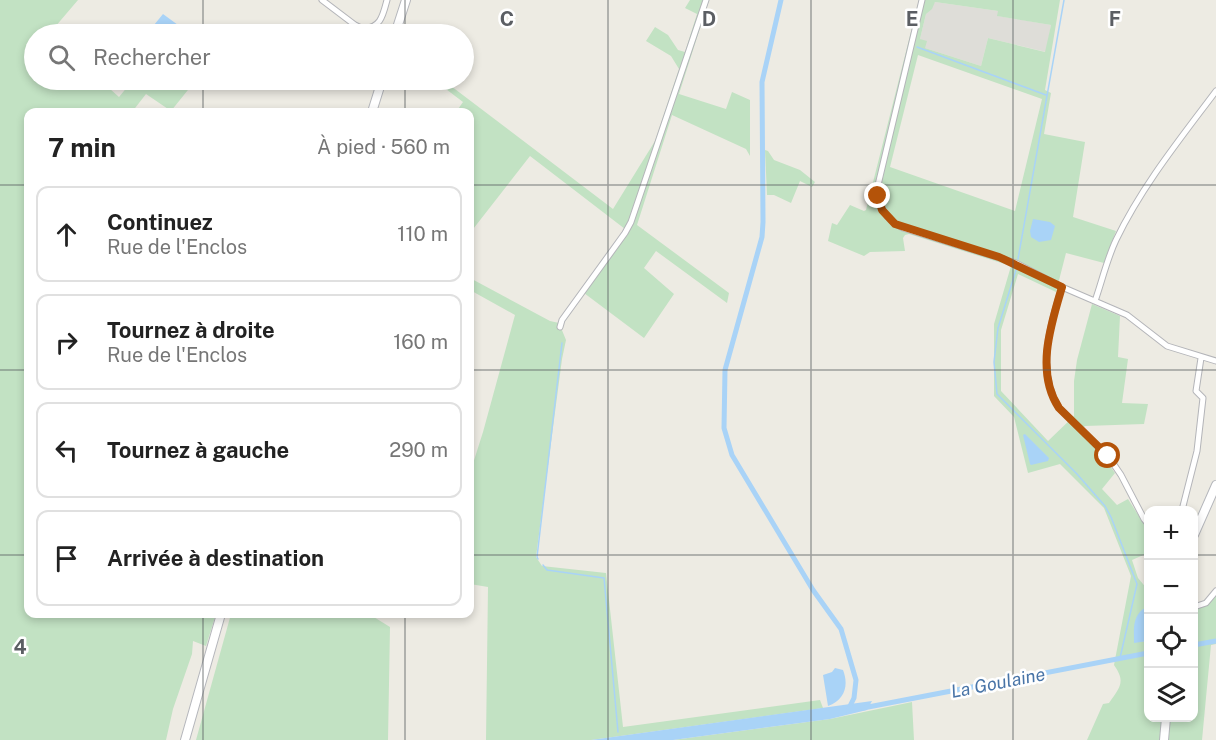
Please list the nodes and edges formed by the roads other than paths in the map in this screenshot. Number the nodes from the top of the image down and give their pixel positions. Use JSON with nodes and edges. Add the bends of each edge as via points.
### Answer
{"nodes":[{"id":1,"x":322,"y":0,"type":"edge"},
{"id":2,"x":387,"y":0,"type":"edge"},
{"id":3,"x":406,"y":0,"type":"edge"},
{"id":4,"x":706,"y":0,"type":"edge"},
{"id":5,"x":921,"y":0,"type":"edge"},
{"id":6,"x":354,"y":24,"type":"edge"},
{"id":7,"x":378,"y":24,"type":"edge"},
{"id":8,"x":398,"y":24,"type":"edge"},
{"id":9,"x":379,"y":90,"type":"edge"},
{"id":10,"x":1216,"y":91,"type":"edge"},
{"id":11,"x":373,"y":108,"type":"edge"},
{"id":12,"x":1062,"y":287,"type":"junction"},
{"id":13,"x":1095,"y":301,"type":"junction"},
{"id":14,"x":560,"y":327,"type":"dead end"},
{"id":15,"x":1201,"y":358,"type":"junction"},
{"id":16,"x":1216,"y":361,"type":"edge"},
{"id":17,"x":1216,"y":485,"type":"edge"},
{"id":18,"x":1183,"y":506,"type":"edge"},
{"id":19,"x":1144,"y":519,"type":"edge"},
{"id":20,"x":1198,"y":526,"type":"edge"},
{"id":21,"x":1216,"y":591,"type":"edge"},
{"id":22,"x":1198,"y":606,"type":"edge"},
{"id":23,"x":220,"y":618,"type":"edge"},
{"id":24,"x":1166,"y":722,"type":"edge"},
{"id":25,"x":185,"y":740,"type":"edge"},
{"id":26,"x":1164,"y":740,"type":"edge"}],
"edges":[{"from":1,"to":6,"type":"street"},
{"from":2,"to":7,"type":"street"},
{"from":3,"to":8,"type":"main road"},
{"from":4,"to":14,"type":"street","via":[[631,222]]},
{"from":5,"to":12,"type":"street","via":[[878,185],[882,210],[903,228],[999,257]]},
{"from":9,"to":11,"type":"main road"},
{"from":10,"to":13,"type":"street","via":[[1132,210],[1115,243]]},
{"from":12,"to":13,"type":"street"},
{"from":12,"to":19,"type":"street","via":[[1046,357],[1053,399],[1108,456]]},
{"from":13,"to":15,"type":"street","via":[[1127,315],[1167,346]]},
{"from":15,"to":16,"type":"street"},
{"from":15,"to":18,"type":"street","via":[[1196,391],[1203,398],[1197,451]]},
{"from":17,"to":20,"type":"main road"},
{"from":21,"to":22,"type":"street"},
{"from":23,"to":25,"type":"main road"},
{"from":24,"to":26,"type":"main road"}]}
